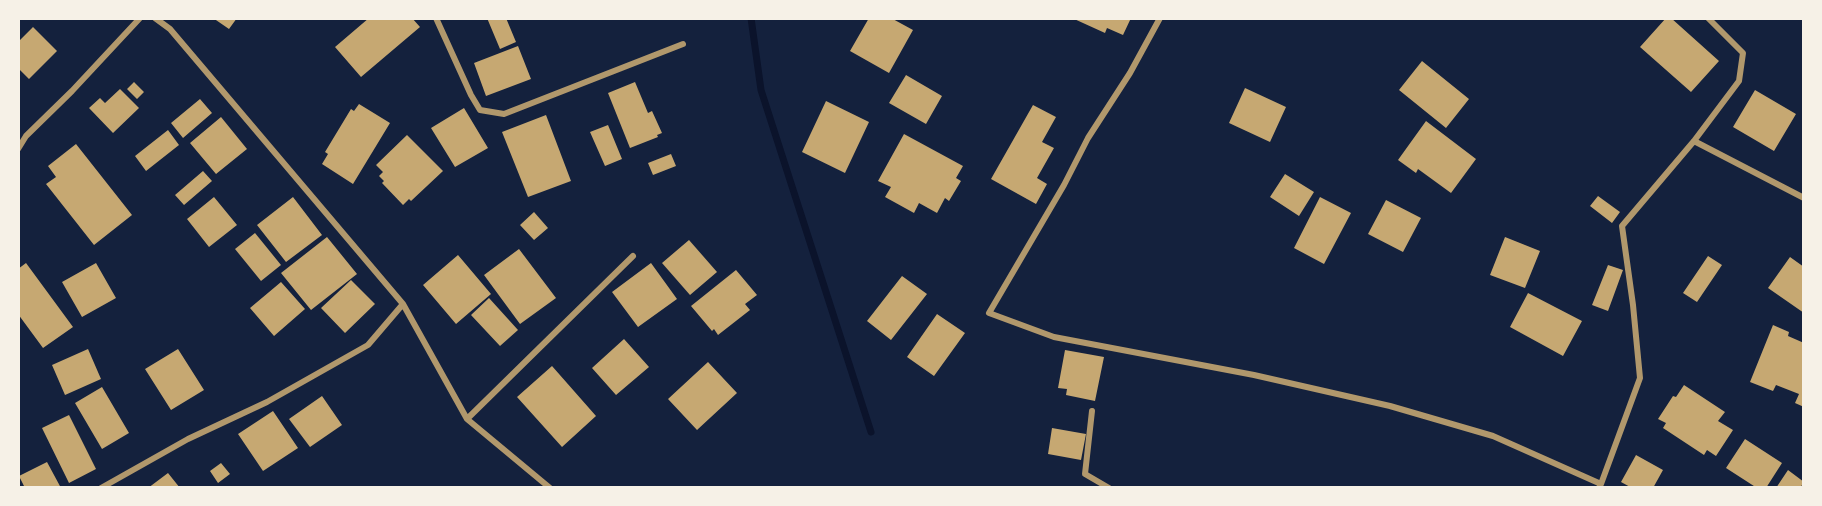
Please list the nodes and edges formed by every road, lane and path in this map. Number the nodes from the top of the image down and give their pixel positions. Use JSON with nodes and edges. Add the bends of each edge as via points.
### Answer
{"nodes":[{"id":1,"x":140,"y":18,"type":"edge"},
{"id":2,"x":154,"y":18,"type":"edge"},
{"id":3,"x":436,"y":18,"type":"edge"},
{"id":4,"x":1160,"y":18,"type":"edge"},
{"id":5,"x":1708,"y":18,"type":"edge"},
{"id":6,"x":683,"y":44,"type":"dead end"},
{"id":7,"x":1694,"y":141,"type":"junction"},
{"id":8,"x":18,"y":149,"type":"edge"},
{"id":9,"x":1804,"y":198,"type":"edge"},
{"id":10,"x":633,"y":256,"type":"dead end"},
{"id":11,"x":403,"y":304,"type":"junction"},
{"id":12,"x":1092,"y":411,"type":"dead end"},
{"id":13,"x":467,"y":419,"type":"junction"},
{"id":14,"x":1600,"y":486,"type":"edge"},
{"id":15,"x":101,"y":488,"type":"edge"},
{"id":16,"x":550,"y":488,"type":"edge"},
{"id":17,"x":1109,"y":488,"type":"edge"}],
"edges":[{"from":1,"to":8,"type":"street","via":[[26,136]]},
{"from":2,"to":11,"type":"street","via":[[170,29]]},
{"from":3,"to":6,"type":"street","via":[[480,110],[504,114]]},
{"from":4,"to":14,"type":"street","via":[[989,313],[1054,338],[1254,375],[1390,406],[1493,436]]},
{"from":5,"to":7,"type":"street","via":[[1743,54],[1738,81]]},
{"from":7,"to":9,"type":"street"},
{"from":7,"to":14,"type":"street","via":[[1622,226],[1640,378]]},
{"from":10,"to":13,"type":"street"},
{"from":11,"to":13,"type":"street"},
{"from":11,"to":15,"type":"street","via":[[368,345]]},
{"from":12,"to":17,"type":"street","via":[[1085,474]]},
{"from":13,"to":16,"type":"street"}]}
